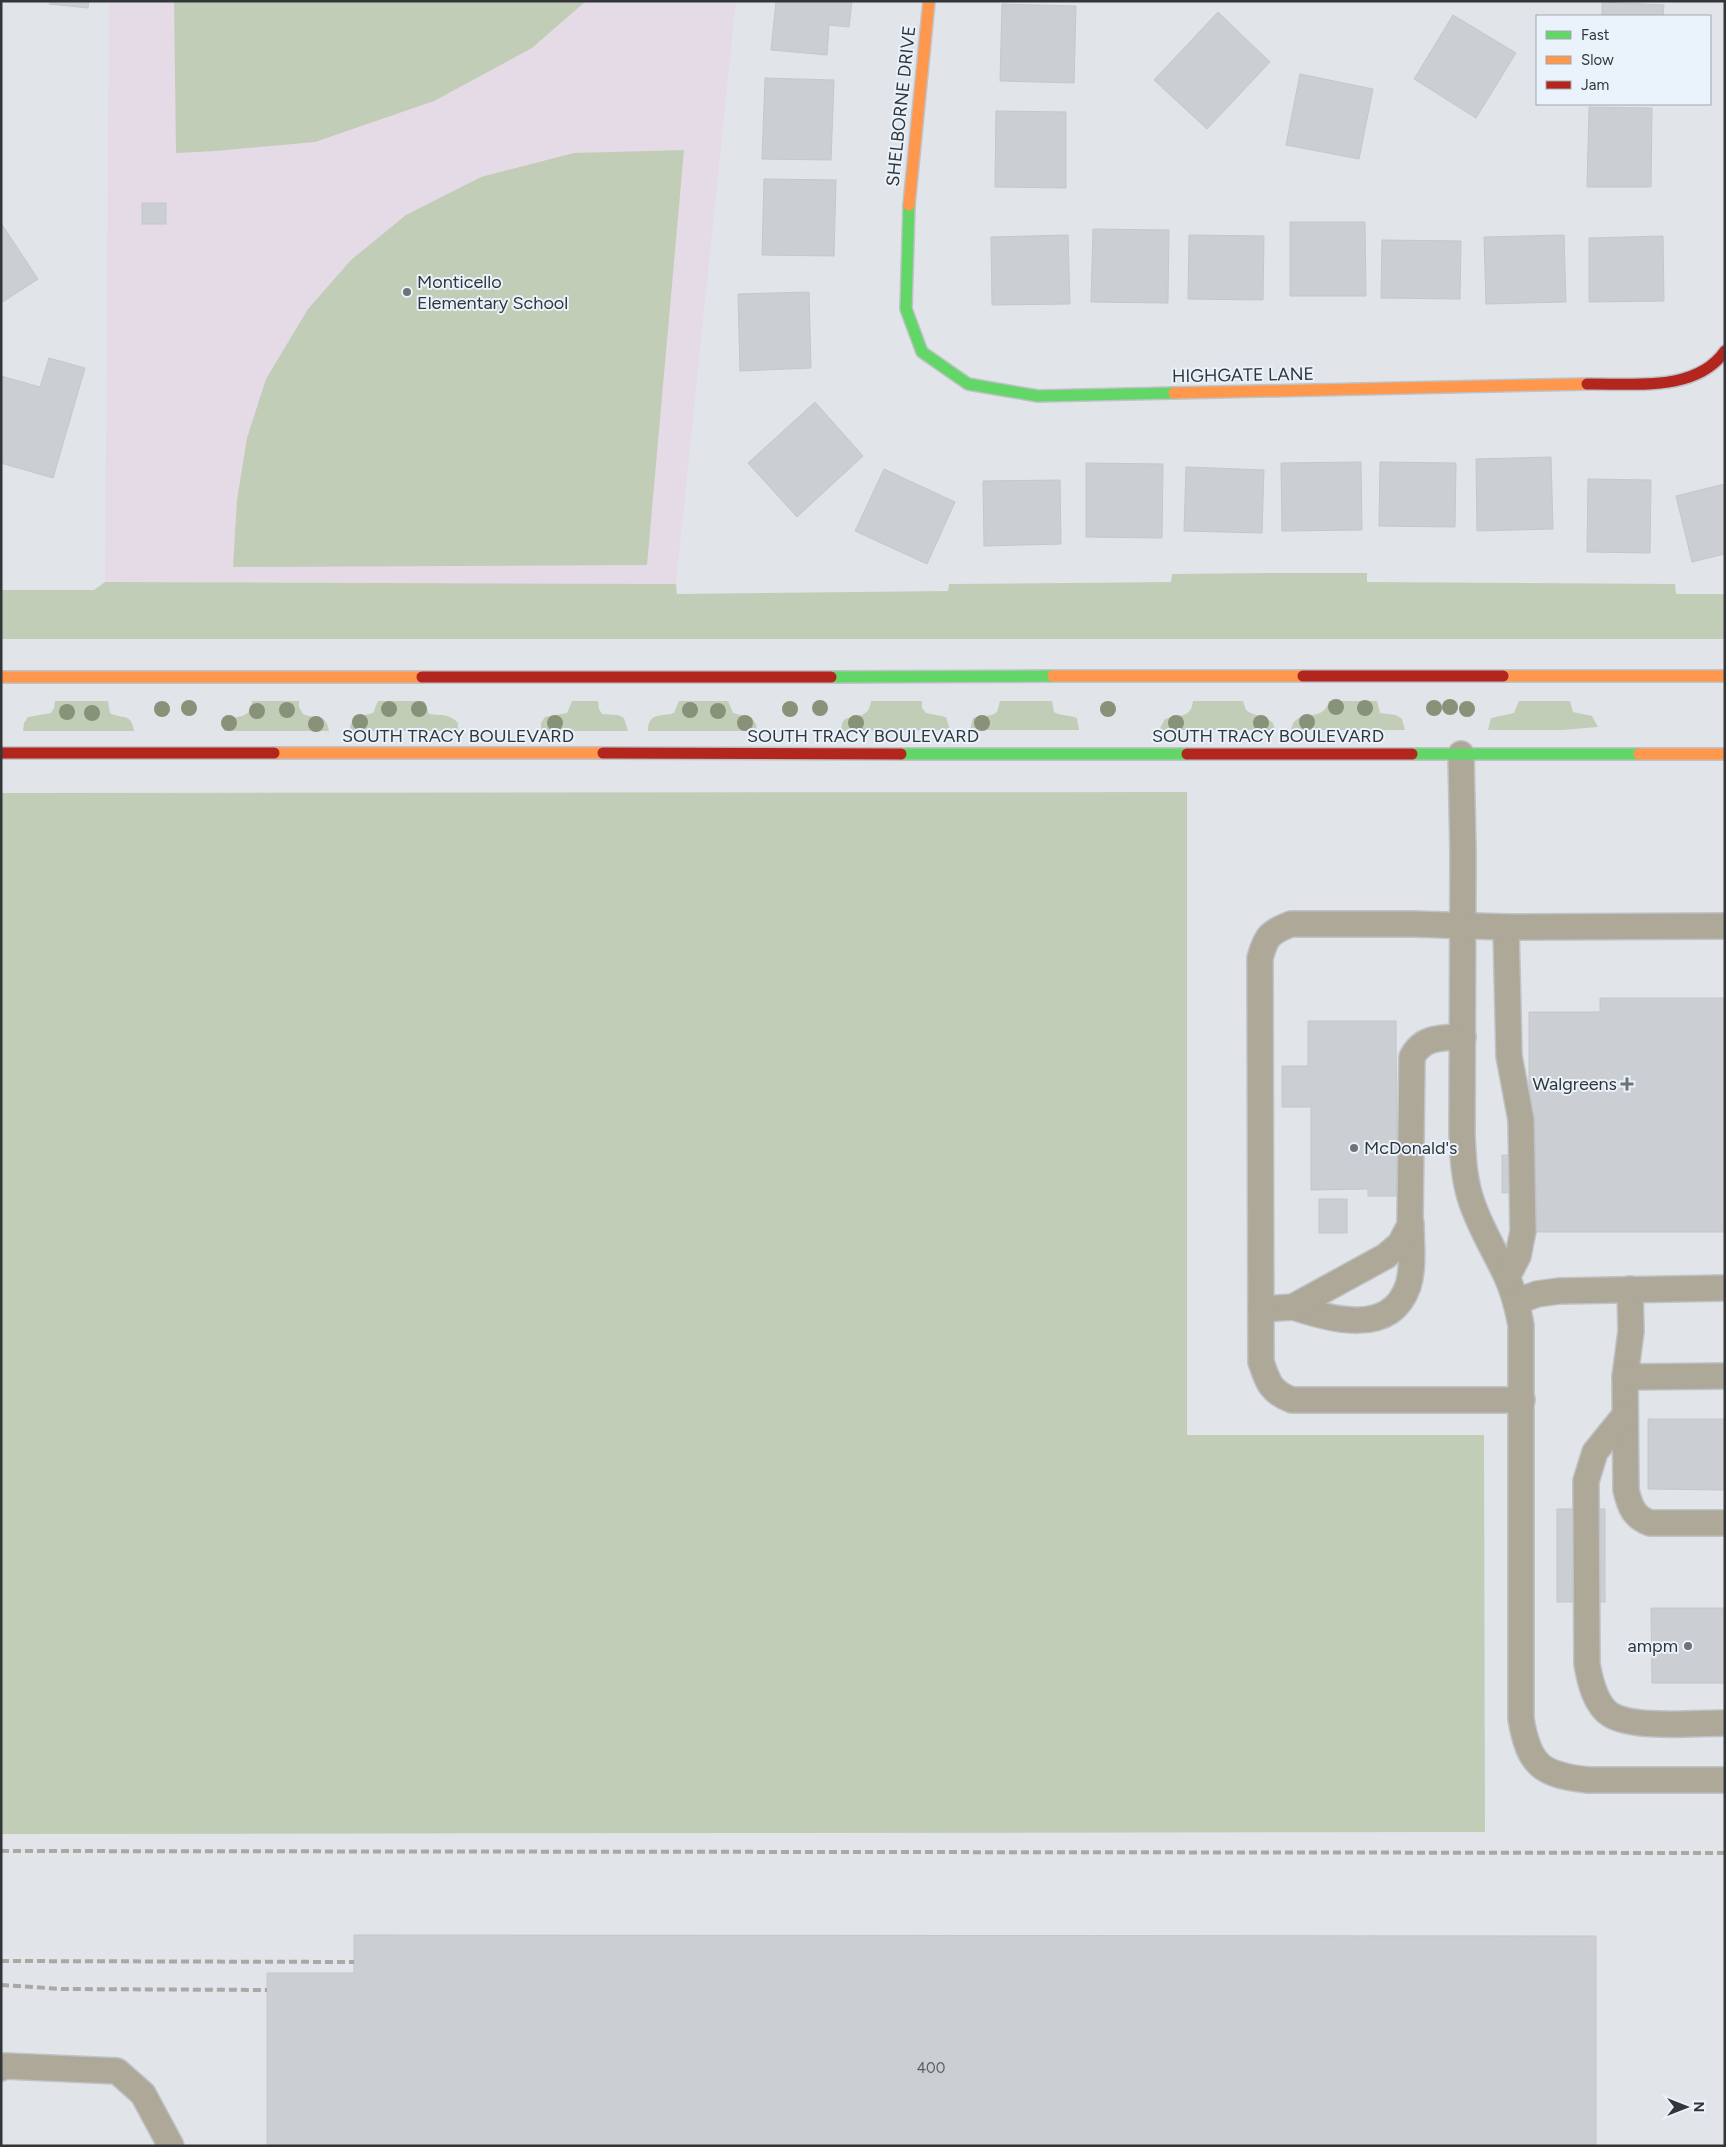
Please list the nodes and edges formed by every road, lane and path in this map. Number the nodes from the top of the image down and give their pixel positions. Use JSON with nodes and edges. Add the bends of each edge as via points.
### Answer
{"nodes":[{"id":1,"x":929,"y":1,"type":"edge"},
{"id":2,"x":908,"y":215,"type":"joint"},
{"id":3,"x":1725,"y":350,"type":"edge"},
{"id":4,"x":1725,"y":676,"type":"edge"},
{"id":5,"x":1,"y":677,"type":"edge"},
{"id":6,"x":1,"y":753,"type":"edge"},
{"id":7,"x":1461,"y":754,"type":"junction"},
{"id":8,"x":1725,"y":754,"type":"edge"},
{"id":9,"x":1463,"y":926,"type":"junction"},
{"id":10,"x":1725,"y":926,"type":"edge"},
{"id":11,"x":1506,"y":927,"type":"junction"},
{"id":12,"x":1463,"y":1037,"type":"junction"},
{"id":13,"x":1412,"y":1202,"type":"junction"},
{"id":14,"x":1507,"y":1277,"type":"junction"},
{"id":15,"x":1725,"y":1288,"type":"edge"},
{"id":16,"x":1630,"y":1289,"type":"junction"},
{"id":17,"x":1516,"y":1302,"type":"junction"},
{"id":18,"x":1293,"y":1307,"type":"junction"},
{"id":19,"x":1261,"y":1309,"type":"junction"},
{"id":20,"x":1725,"y":1376,"type":"edge"},
{"id":21,"x":1625,"y":1377,"type":"junction"},
{"id":22,"x":1522,"y":1400,"type":"junction"},
{"id":23,"x":1625,"y":1415,"type":"junction"},
{"id":24,"x":1725,"y":1523,"type":"edge"},
{"id":25,"x":1725,"y":1723,"type":"edge"},
{"id":26,"x":1725,"y":1780,"type":"edge"},
{"id":27,"x":1,"y":2068,"type":"edge"},
{"id":28,"x":170,"y":2146,"type":"edge"}],
"edges":[{"from":1,"to":2,"type":"main road","name":"SHELBORNE DRIVE"},
{"from":2,"to":3,"type":"main road","name":"HIGHGATE LANE","via":[[906,309],[922,352],[968,384],[1038,396],[1637,384],[1681,380],[1700,374],[1713,366]]},
{"from":4,"to":5,"type":"main road"},
{"from":6,"to":7,"type":"main road","name":"SOUTH TRACY BOULEVARD"},
{"from":7,"to":8,"type":"main road","name":"SOUTH TRACY BOULEVARD"},
{"from":7,"to":9,"type":"lane"},
{"from":9,"to":11,"type":"lane"},
{"from":9,"to":12,"type":"lane"},
{"from":9,"to":19,"type":"lane","via":[[1291,924],[1274,930],[1264,942],[1260,958]]},
{"from":10,"to":11,"type":"lane"},
{"from":11,"to":14,"type":"lane","via":[[1509,1056],[1521,1120],[1523,1231],[1518,1256]]},
{"from":12,"to":13,"type":"lane","via":[[1427,1040],[1417,1047],[1412,1056]]},
{"from":12,"to":14,"type":"lane","via":[[1464,1170],[1470,1199]]},
{"from":13,"to":18,"type":"lane","via":[[1410,1225],[1400,1244],[1386,1256]]},
{"from":13,"to":18,"type":"lane","via":[[1412,1262],[1408,1286],[1398,1305],[1384,1316],[1367,1320],[1320,1315]]},
{"from":14,"to":17,"type":"lane"},
{"from":15,"to":16,"type":"lane"},
{"from":16,"to":17,"type":"lane","via":[[1559,1290]]},
{"from":16,"to":21,"type":"lane","via":[[1631,1331]]},
{"from":17,"to":22,"type":"lane","via":[[1520,1325]]},
{"from":18,"to":19,"type":"lane"},
{"from":19,"to":22,"type":"lane","via":[[1261,1362],[1269,1384],[1280,1395],[1292,1400]]},
{"from":20,"to":21,"type":"lane"},
{"from":21,"to":23,"type":"lane"},
{"from":22,"to":26,"type":"lane","via":[[1521,1719],[1525,1744],[1538,1764],[1567,1778]]},
{"from":23,"to":24,"type":"lane","via":[[1626,1490],[1630,1507],[1639,1519],[1650,1523]]},
{"from":23,"to":25,"type":"lane","via":[[1595,1452],[1586,1482],[1587,1664],[1591,1684],[1599,1702],[1610,1714],[1626,1721]]},
{"from":27,"to":28,"type":"lane","via":[[117,2071],[143,2094]]}]}
